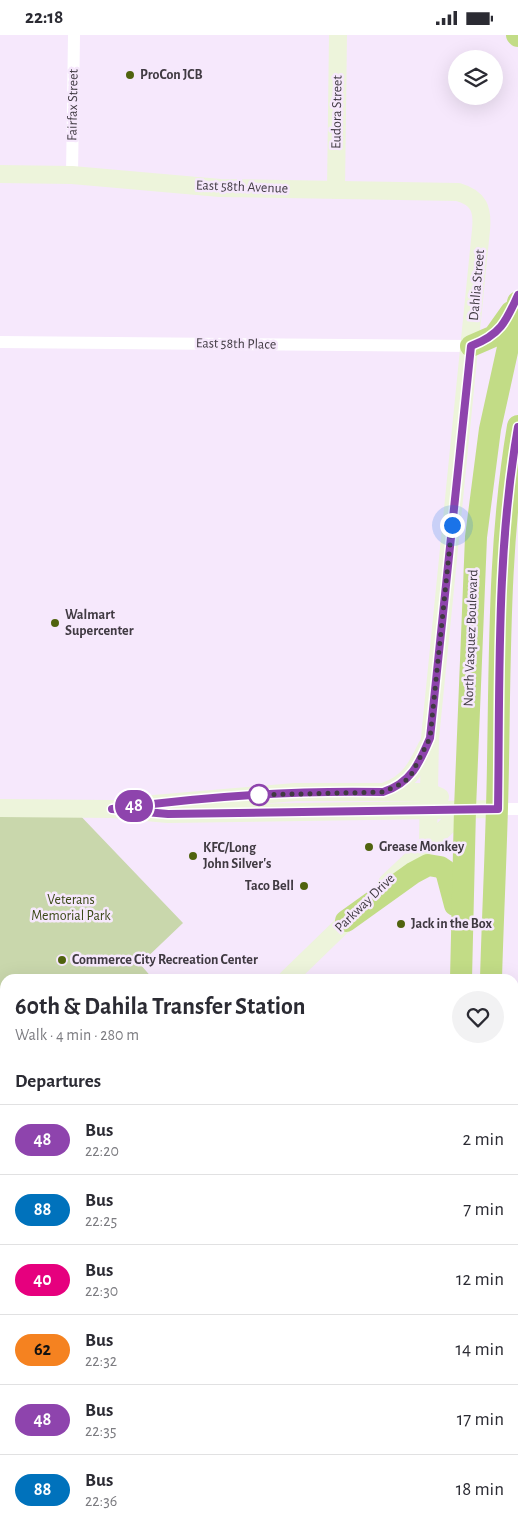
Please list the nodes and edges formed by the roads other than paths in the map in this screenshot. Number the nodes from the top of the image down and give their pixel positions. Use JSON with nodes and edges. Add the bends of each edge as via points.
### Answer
{"nodes":[{"id":1,"x":74,"y":35,"type":"edge"},
{"id":2,"x":338,"y":35,"type":"edge"},
{"id":3,"x":0,"y":174,"type":"edge"},
{"id":4,"x":72,"y":175,"type":"junction"},
{"id":5,"x":336,"y":189,"type":"junction"},
{"id":6,"x":480,"y":206,"type":"joint"},
{"id":7,"x":518,"y":295,"type":"edge"},
{"id":8,"x":518,"y":302,"type":"edge"},
{"id":9,"x":0,"y":342,"type":"edge"},
{"id":10,"x":471,"y":346,"type":"junction"},
{"id":11,"x":518,"y":427,"type":"edge"},
{"id":12,"x":430,"y":738,"type":"junction"},
{"id":13,"x":383,"y":792,"type":"junction"},
{"id":14,"x":429,"y":801,"type":"junction"},
{"id":15,"x":0,"y":808,"type":"edge"},
{"id":16,"x":112,"y":809,"type":"junction"},
{"id":17,"x":465,"y":809,"type":"junction"},
{"id":18,"x":508,"y":809,"type":"edge"},
{"id":19,"x":428,"y":842,"type":"junction"},
{"id":20,"x":346,"y":921,"type":"junction"},
{"id":21,"x":462,"y":948,"type":"junction"},
{"id":22,"x":293,"y":974,"type":"edge"},
{"id":23,"x":461,"y":974,"type":"edge"},
{"id":24,"x":492,"y":974,"type":"edge"}],
"edges":[{"from":1,"to":4,"type":"street","name":"Fairfax Street"},
{"from":2,"to":5,"type":"street","name":"Eudora Street"},
{"from":3,"to":4,"type":"street","name":"East 58th Avenue"},
{"from":4,"to":5,"type":"street","name":"East 58th Avenue","via":[[220,187]]},
{"from":5,"to":6,"type":"street","name":"East 58th Avenue","via":[[458,192],[469,195]]},
{"from":6,"to":10,"type":"street","name":"Dahlia Street","via":[[482,215]]},
{"from":7,"to":10,"type":"highway","via":[[498,332]]},
{"from":8,"to":17,"type":"highway","name":"North Vasquez Boulevard","via":[[492,421],[476,537]]},
{"from":9,"to":10,"type":"street","name":"East 58th Place"},
{"from":10,"to":12,"type":"street","name":"Dahlia Street"},
{"from":11,"to":18,"type":"highway","name":"North Vasquez Boulevard","via":[[501,577]]},
{"from":12,"to":13,"type":"street","via":[[410,777]]},
{"from":12,"to":14,"type":"street","name":"Dahlia Street"},
{"from":13,"to":14,"type":"street"},
{"from":13,"to":16,"type":"street","via":[[253,795]]},
{"from":14,"to":16,"type":"street","via":[[168,814]]},
{"from":14,"to":17,"type":"street"},
{"from":14,"to":19,"type":"street","name":"Dahlia Street"},
{"from":15,"to":16,"type":"street"},
{"from":17,"to":18,"type":"street"},
{"from":17,"to":19,"type":"street","name":"Parkway Drive"},
{"from":17,"to":21,"type":"highway","name":"North Vasquez Boulevard"},
{"from":18,"to":24,"type":"highway","name":"North Vasquez Boulevard"},
{"from":19,"to":20,"type":"street","name":"Parkway Drive"},
{"from":20,"to":21,"type":"highway","via":[[413,873],[424,866],[434,865],[444,869],[449,876]]},
{"from":20,"to":22,"type":"street","name":"Parkway Drive"},
{"from":21,"to":23,"type":"highway","name":"North Vasquez Boulevard"}]}
